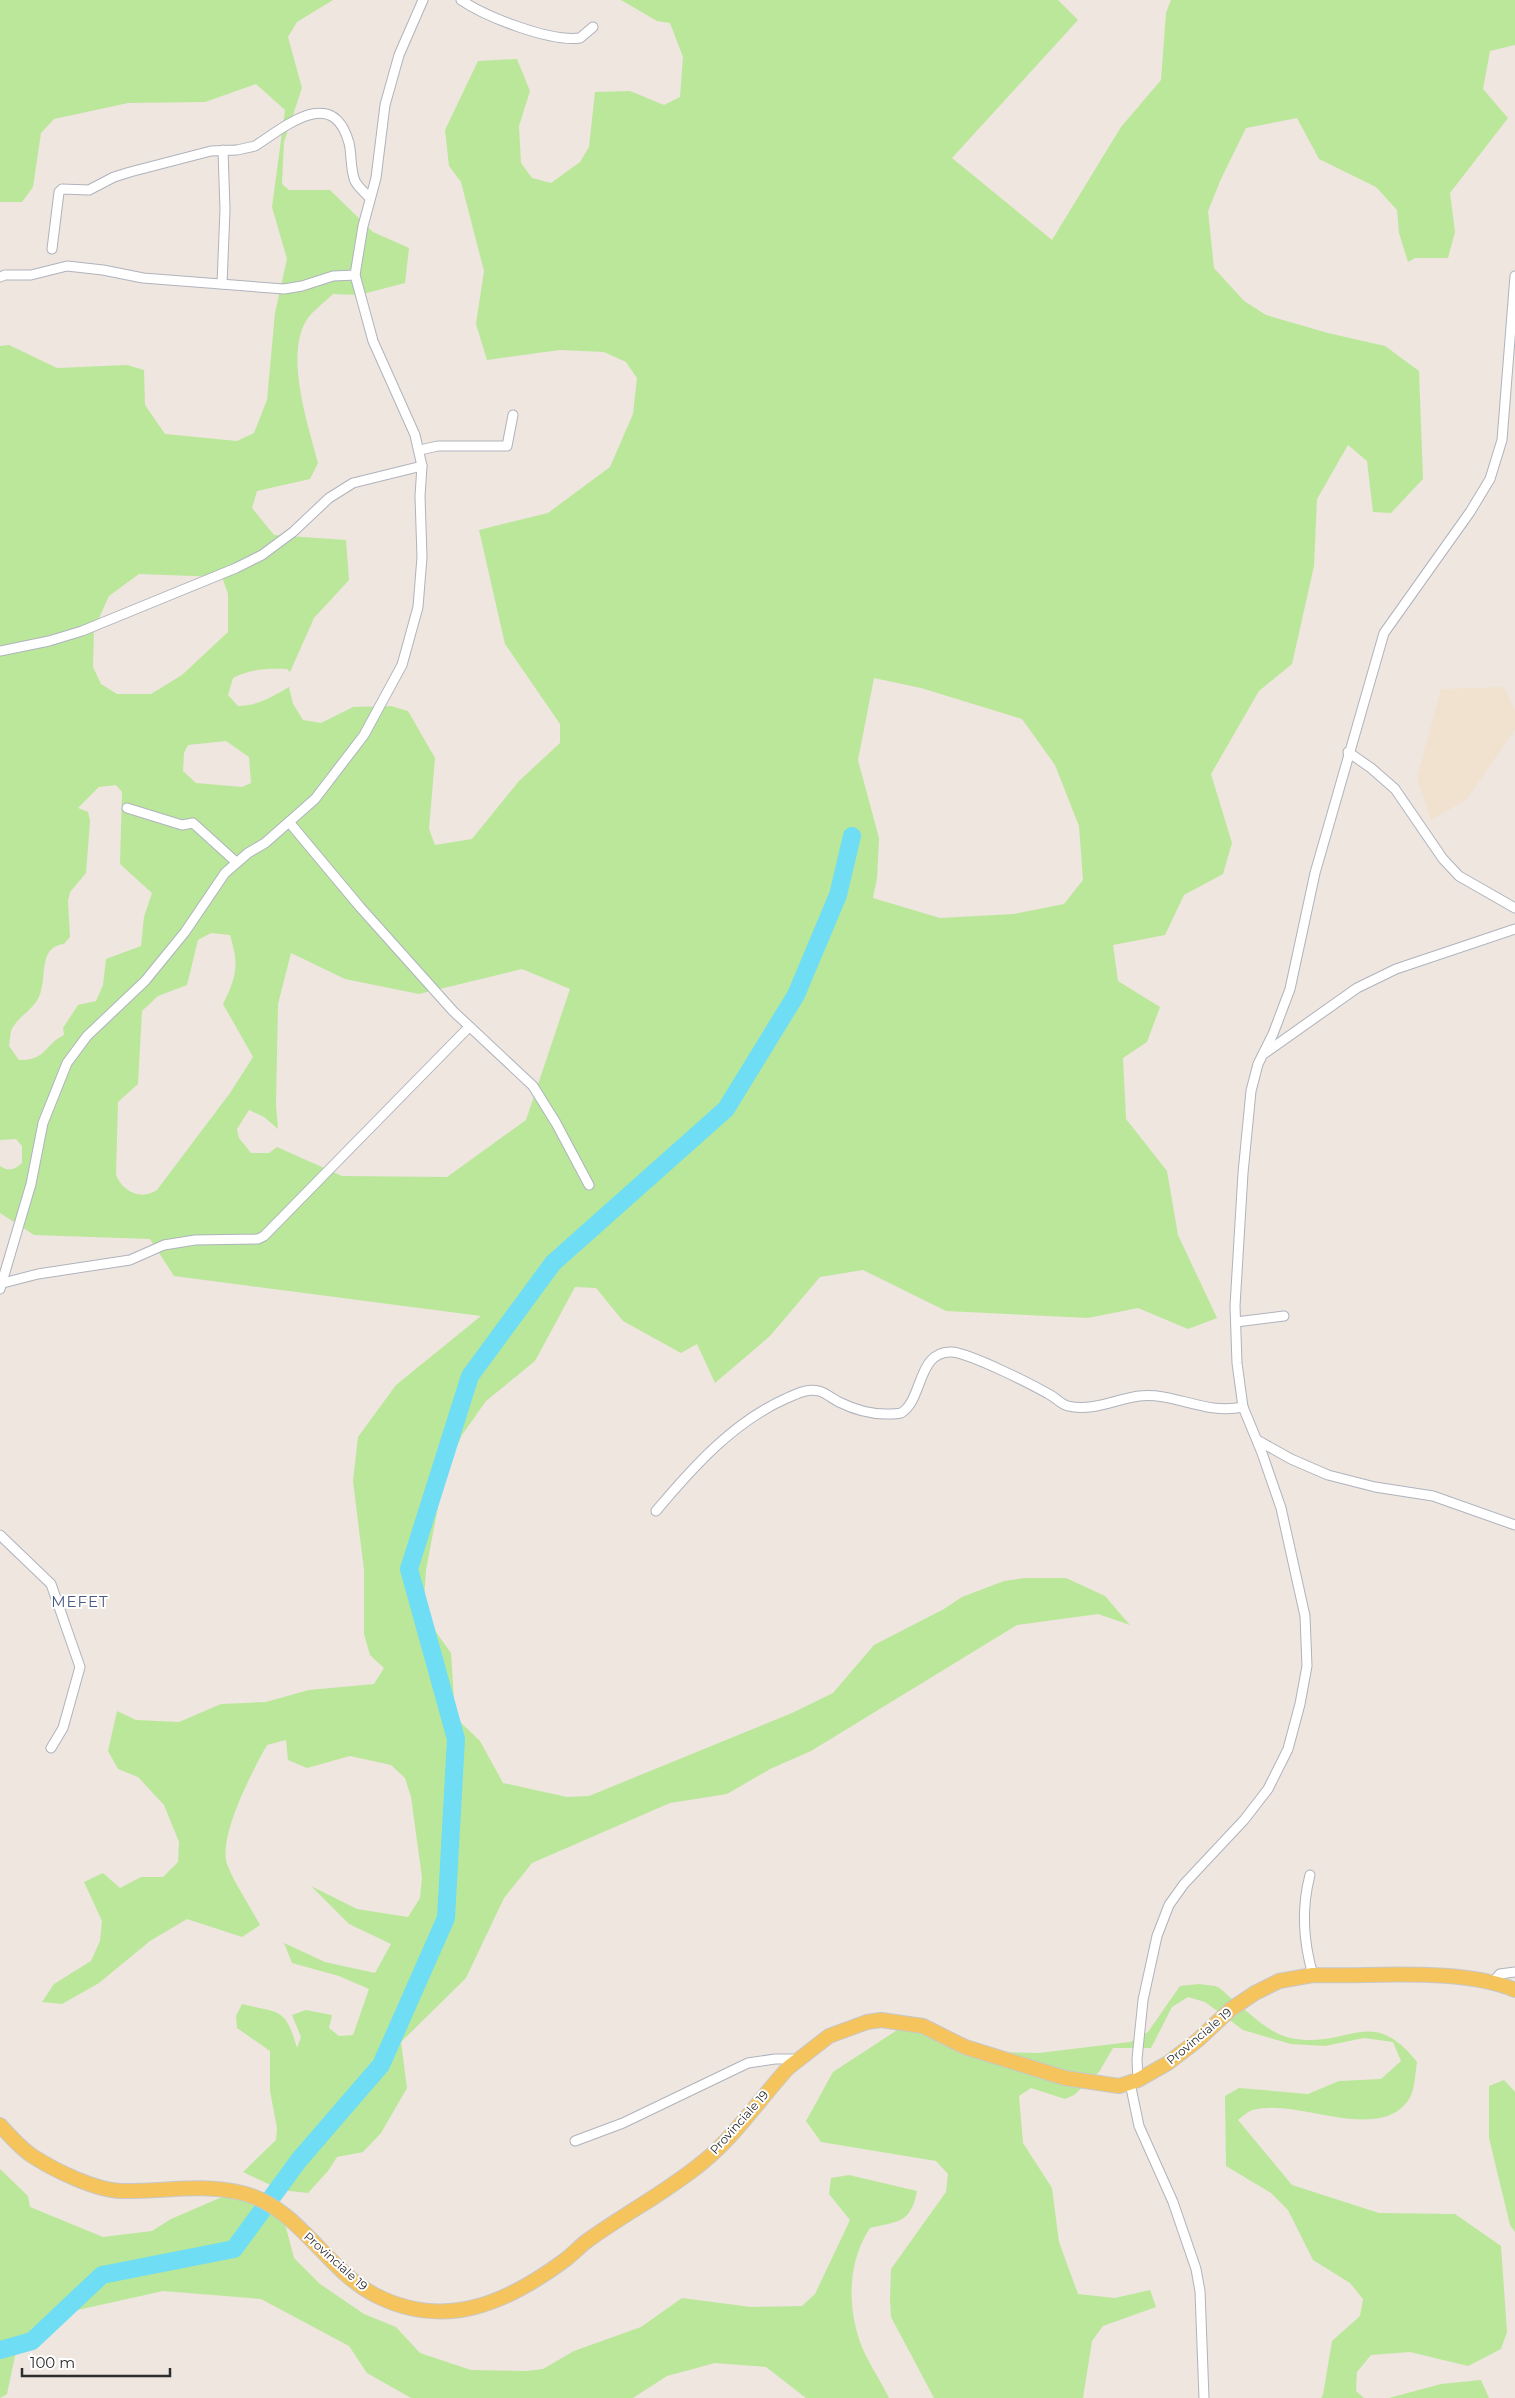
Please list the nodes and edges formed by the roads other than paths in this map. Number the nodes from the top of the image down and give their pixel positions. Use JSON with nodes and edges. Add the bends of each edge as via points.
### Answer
{"nodes":[{"id":1,"x":423,"y":0,"type":"edge"},
{"id":2,"x":461,"y":0,"type":"edge"},
{"id":3,"x":593,"y":28,"type":"dead end"},
{"id":4,"x":223,"y":150,"type":"junction"},
{"id":5,"x":370,"y":198,"type":"junction"},
{"id":6,"x":52,"y":249,"type":"dead end"},
{"id":7,"x":355,"y":275,"type":"junction"},
{"id":8,"x":1515,"y":276,"type":"edge"},
{"id":9,"x":0,"y":277,"type":"edge"},
{"id":10,"x":222,"y":284,"type":"junction"},
{"id":11,"x":513,"y":415,"type":"dead end"},
{"id":12,"x":420,"y":450,"type":"junction"},
{"id":13,"x":422,"y":466,"type":"junction"},
{"id":14,"x":0,"y":651,"type":"edge"},
{"id":15,"x":1348,"y":752,"type":"junction"},
{"id":16,"x":127,"y":808,"type":"dead end"},
{"id":17,"x":289,"y":822,"type":"junction"},
{"id":18,"x":236,"y":862,"type":"junction"},
{"id":19,"x":1515,"y":908,"type":"edge"},
{"id":20,"x":1515,"y":930,"type":"edge"},
{"id":21,"x":469,"y":1027,"type":"junction"},
{"id":22,"x":1263,"y":1055,"type":"junction"},
{"id":23,"x":589,"y":1185,"type":"dead end"},
{"id":24,"x":1,"y":1286,"type":"edge"},
{"id":25,"x":1284,"y":1316,"type":"dead end"},
{"id":26,"x":1236,"y":1322,"type":"junction"},
{"id":27,"x":1243,"y":1407,"type":"junction"},
{"id":28,"x":1256,"y":1440,"type":"junction"},
{"id":29,"x":656,"y":1511,"type":"dead end"},
{"id":30,"x":1515,"y":1525,"type":"edge"},
{"id":31,"x":0,"y":1534,"type":"edge"},
{"id":32,"x":51,"y":1748,"type":"dead end"},
{"id":33,"x":1310,"y":1875,"type":"dead end"},
{"id":34,"x":1515,"y":1972,"type":"edge"},
{"id":35,"x":1313,"y":1975,"type":"junction"},
{"id":36,"x":1492,"y":1983,"type":"junction"},
{"id":37,"x":1515,"y":1990,"type":"edge"},
{"id":38,"x":799,"y":2059,"type":"junction"},
{"id":39,"x":1134,"y":2082,"type":"junction"},
{"id":40,"x":0,"y":2125,"type":"edge"},
{"id":41,"x":575,"y":2141,"type":"dead end"},
{"id":42,"x":1204,"y":2398,"type":"edge"}],
"edges":[{"from":1,"to":5,"type":"street","via":[[399,56],[385,106],[376,178]]},
{"from":2,"to":3,"type":"street","via":[[477,11],[507,23],[564,38],[580,38]]},
{"from":4,"to":5,"type":"street","via":[[255,146],[313,112],[326,112],[339,122],[345,132],[356,181]]},
{"from":4,"to":6,"type":"street","via":[[130,172],[89,190],[62,189]]},
{"from":4,"to":10,"type":"street"},
{"from":5,"to":7,"type":"street"},
{"from":7,"to":10,"type":"street","via":[[333,276],[284,289]]},
{"from":7,"to":12,"type":"street","via":[[374,341]]},
{"from":8,"to":15,"type":"street","via":[[1502,440],[1490,479],[1444,551],[1384,632]]},
{"from":9,"to":10,"type":"street","via":[[31,275],[67,266],[143,278]]},
{"from":11,"to":12,"type":"street","via":[[507,446],[438,446]]},
{"from":12,"to":13,"type":"street"},
{"from":13,"to":14,"type":"street","via":[[353,483],[329,498],[262,556],[236,568],[82,631]]},
{"from":13,"to":17,"type":"street","via":[[422,557],[418,607],[402,665],[364,735],[315,799]]},
{"from":15,"to":19,"type":"street","via":[[1395,789],[1443,860],[1459,876]]},
{"from":15,"to":22,"type":"street","via":[[1315,873],[1290,989]]},
{"from":16,"to":18,"type":"street","via":[[182,825],[197,825]]},
{"from":17,"to":18,"type":"street"},
{"from":17,"to":21,"type":"street","via":[[360,907]]},
{"from":18,"to":24,"type":"street","via":[[145,981],[87,1036],[66,1063],[43,1123],[31,1184]]},
{"from":20,"to":22,"type":"street","via":[[1396,969],[1356,988]]},
{"from":21,"to":23,"type":"street","via":[[533,1086]]},
{"from":21,"to":24,"type":"street","via":[[258,1239],[195,1240],[164,1245],[130,1260],[38,1274]]},
{"from":22,"to":26,"type":"street","via":[[1258,1064],[1248,1113]]},
{"from":25,"to":26,"type":"street"},
{"from":26,"to":27,"type":"street"},
{"from":27,"to":28,"type":"street"},
{"from":27,"to":29,"type":"street","via":[[1227,1410],[1204,1408],[1140,1396],[1084,1408],[1067,1406],[1007,1374],[950,1352],[936,1357],[926,1367],[908,1406],[901,1413],[863,1411],[819,1391],[804,1391],[761,1411],[732,1431]]},
{"from":28,"to":30,"type":"street","via":[[1328,1475],[1433,1496]]},
{"from":28,"to":39,"type":"street","via":[[1281,1508],[1305,1616],[1307,1666],[1300,1704],[1288,1749],[1268,1789],[1169,1905],[1157,1936],[1143,2000]]},
{"from":31,"to":32,"type":"street","via":[[51,1584],[80,1667],[63,1728]]},
{"from":33,"to":35,"type":"street","via":[[1303,1916]]},
{"from":34,"to":36,"type":"street","via":[[1500,1974]]},
{"from":35,"to":36,"type":"main road","name":"Provinciale 19","via":[[1438,1976]]},
{"from":35,"to":39,"type":"main road","name":"Provinciale 19","via":[[1279,1981],[1255,1993],[1224,2014],[1180,2055]]},
{"from":36,"to":37,"type":"main road","name":"Provinciale 19"},
{"from":38,"to":39,"type":"main road","name":"Provinciale 19","via":[[840,2030],[881,2020],[923,2026],[965,2047],[1066,2078],[1119,2086]]},
{"from":38,"to":40,"type":"main road","name":"Provinciale 19","via":[[702,2164],[586,2242],[532,2283],[477,2308],[456,2311],[416,2308],[376,2295],[359,2285],[289,2219],[261,2200],[225,2190],[180,2187],[119,2191],[90,2183],[34,2157]]},
{"from":38,"to":41,"type":"street","via":[[748,2063],[623,2123]]},
{"from":39,"to":42,"type":"street","via":[[1139,2126],[1173,2202],[1196,2268],[1200,2291]]}]}
